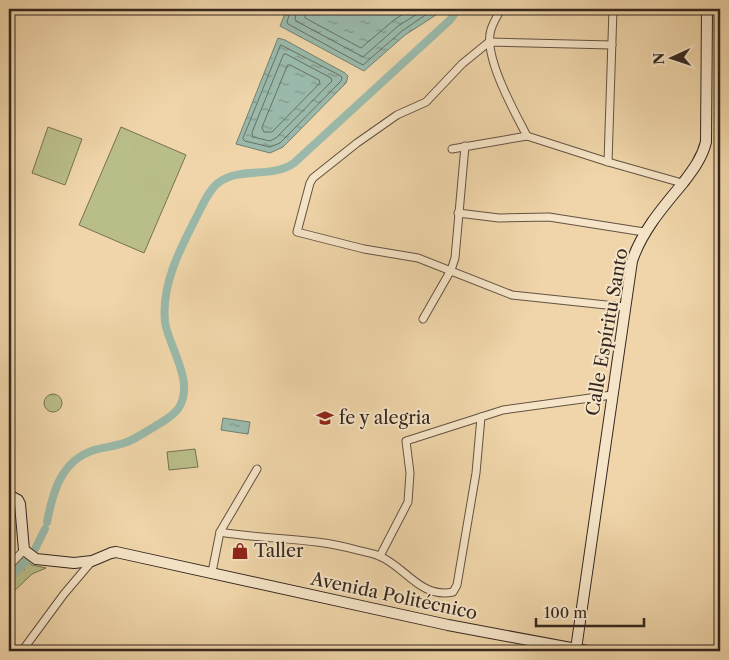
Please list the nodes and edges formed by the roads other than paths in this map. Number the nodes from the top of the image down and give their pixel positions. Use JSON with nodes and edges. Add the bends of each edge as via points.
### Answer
{"nodes":[{"id":1,"x":501,"y":9,"type":"edge"},
{"id":2,"x":612,"y":9,"type":"edge"},
{"id":3,"x":707,"y":9,"type":"edge"},
{"id":4,"x":489,"y":42,"type":"junction"},
{"id":5,"x":612,"y":46,"type":"junction"},
{"id":6,"x":527,"y":136,"type":"junction"},
{"id":7,"x":464,"y":146,"type":"junction"},
{"id":8,"x":452,"y":149,"type":"dead end"},
{"id":9,"x":608,"y":162,"type":"junction"},
{"id":10,"x":682,"y":183,"type":"junction"},
{"id":11,"x":458,"y":213,"type":"junction"},
{"id":12,"x":644,"y":232,"type":"junction"},
{"id":13,"x":451,"y":270,"type":"junction"},
{"id":14,"x":625,"y":308,"type":"junction"},
{"id":15,"x":423,"y":319,"type":"dead end"},
{"id":16,"x":612,"y":395,"type":"junction"},
{"id":17,"x":481,"y":417,"type":"junction"},
{"id":18,"x":257,"y":469,"type":"dead end"},
{"id":19,"x":9,"y":495,"type":"edge"},
{"id":20,"x":220,"y":532,"type":"junction"},
{"id":21,"x":29,"y":554,"type":"junction"},
{"id":22,"x":380,"y":556,"type":"junction"},
{"id":23,"x":92,"y":561,"type":"junction"},
{"id":24,"x":9,"y":566,"type":"edge"},
{"id":25,"x":212,"y":572,"type":"junction"},
{"id":26,"x":580,"y":650,"type":"edge"},
{"id":27,"x":22,"y":651,"type":"edge"}],
"edges":[{"from":1,"to":4,"type":"street","via":[[490,31]]},
{"from":2,"to":5,"type":"street"},
{"from":3,"to":10,"type":"main road","name":"Calle Espíritu Santo","via":[[706,142],[704,153]]},
{"from":4,"to":5,"type":"street"},
{"from":4,"to":6,"type":"street","via":[[497,72]]},
{"from":4,"to":13,"type":"street","via":[[462,64],[426,102],[397,115],[313,178],[297,232],[364,249],[418,258]]},
{"from":5,"to":9,"type":"street"},
{"from":6,"to":7,"type":"street"},
{"from":6,"to":9,"type":"street"},
{"from":7,"to":8,"type":"street"},
{"from":7,"to":11,"type":"street"},
{"from":9,"to":10,"type":"street"},
{"from":10,"to":12,"type":"main road","name":"Calle Espíritu Santo"},
{"from":11,"to":12,"type":"street","via":[[499,218],[549,217]]},
{"from":11,"to":13,"type":"street","via":[[455,258]]},
{"from":12,"to":14,"type":"main road","name":"Calle Espíritu Santo","via":[[632,261]]},
{"from":13,"to":14,"type":"street","via":[[512,295]]},
{"from":13,"to":15,"type":"street"},
{"from":14,"to":16,"type":"main road","name":"Calle Espíritu Santo"},
{"from":16,"to":17,"type":"street","via":[[503,410]]},
{"from":16,"to":26,"type":"main road","name":"Calle Espíritu Santo"},
{"from":17,"to":22,"type":"street","via":[[406,441],[410,473],[408,502]]},
{"from":17,"to":22,"type":"street","via":[[476,473],[457,585],[453,592],[445,594],[419,585]]},
{"from":18,"to":20,"type":"street"},
{"from":19,"to":21,"type":"main road","via":[[20,504]]},
{"from":20,"to":22,"type":"street","via":[[335,544]]},
{"from":20,"to":25,"type":"street"},
{"from":21,"to":23,"type":"main road","name":"Avenida Politécnico","via":[[74,563]]},
{"from":21,"to":24,"type":"street"},
{"from":23,"to":25,"type":"main road","name":"Avenida Politécnico","via":[[116,552]]},
{"from":23,"to":27,"type":"street"},
{"from":25,"to":26,"type":"main road","name":"Avenida Politécnico","via":[[448,625]]}]}
